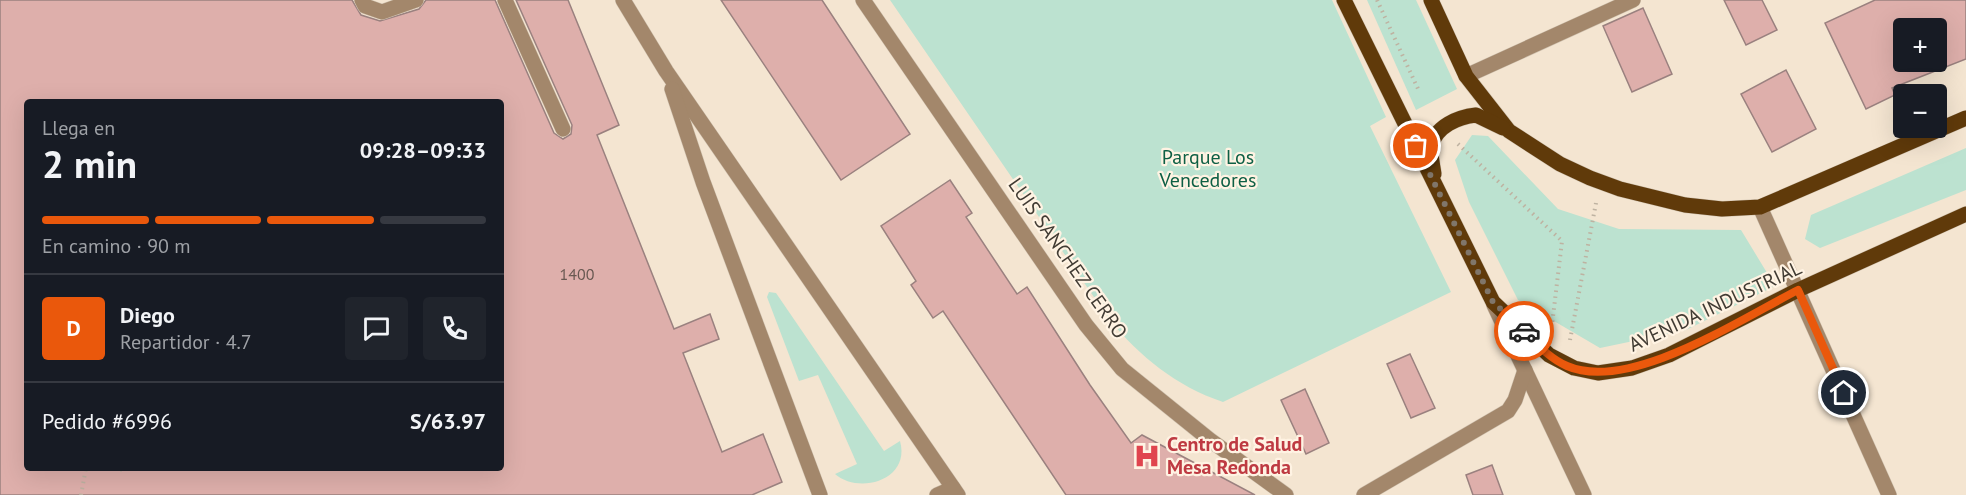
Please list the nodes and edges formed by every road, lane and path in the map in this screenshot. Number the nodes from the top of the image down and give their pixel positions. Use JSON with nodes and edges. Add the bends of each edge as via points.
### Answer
{"nodes":[{"id":1,"x":362,"y":0,"type":"edge"},
{"id":2,"x":416,"y":0,"type":"edge"},
{"id":3,"x":505,"y":0,"type":"edge"},
{"id":4,"x":623,"y":0,"type":"edge"},
{"id":5,"x":863,"y":0,"type":"edge"},
{"id":6,"x":1344,"y":0,"type":"edge"},
{"id":7,"x":1377,"y":0,"type":"edge"},
{"id":8,"x":1431,"y":0,"type":"edge"},
{"id":9,"x":1633,"y":0,"type":"edge"},
{"id":10,"x":666,"y":71,"type":"junction"},
{"id":11,"x":1466,"y":76,"type":"junction"},
{"id":12,"x":1420,"y":93,"type":"dead end"},
{"id":13,"x":1966,"y":118,"type":"edge"},
{"id":14,"x":563,"y":129,"type":"dead end"},
{"id":15,"x":1442,"y":129,"type":"junction"},
{"id":16,"x":1509,"y":131,"type":"junction"},
{"id":17,"x":1600,"y":182,"type":"junction"},
{"id":18,"x":1435,"y":184,"type":"junction"},
{"id":19,"x":1760,"y":207,"type":"junction"},
{"id":20,"x":1966,"y":214,"type":"edge"},
{"id":21,"x":1798,"y":290,"type":"junction"},
{"id":22,"x":1493,"y":302,"type":"junction"},
{"id":23,"x":1549,"y":356,"type":"junction"},
{"id":24,"x":1566,"y":365,"type":"junction"},
{"id":25,"x":1526,"y":370,"type":"junction"},
{"id":26,"x":85,"y":471,"type":"edge"},
{"id":27,"x":956,"y":492,"type":"edge"},
{"id":28,"x":81,"y":495,"type":"edge"},
{"id":29,"x":820,"y":495,"type":"edge"},
{"id":30,"x":937,"y":495,"type":"edge"},
{"id":31,"x":1287,"y":495,"type":"edge"},
{"id":32,"x":1364,"y":495,"type":"edge"},
{"id":33,"x":1584,"y":495,"type":"edge"},
{"id":34,"x":1889,"y":495,"type":"edge"}],
"edges":[{"from":1,"to":2,"type":"street","via":[[365,6],[382,12]]},
{"from":3,"to":14,"type":"street"},
{"from":4,"to":10,"type":"street"},
{"from":5,"to":31,"type":"street","name":"LUIS SANCHEZ CERRO","via":[[1110,355],[1210,440]]},
{"from":6,"to":18,"type":"main road","name":"AVENIDA INDUSTRIAL"},
{"from":7,"to":12,"type":"path"},
{"from":8,"to":11,"type":"main road"},
{"from":9,"to":11,"type":"street"},
{"from":10,"to":27,"type":"street"},
{"from":10,"to":29,"type":"street","via":[[703,182]]},
{"from":11,"to":16,"type":"main road"},
{"from":13,"to":19,"type":"main road"},
{"from":15,"to":16,"type":"main road","via":[[1463,116],[1476,115]]},
{"from":15,"to":18,"type":"main road","via":[[1431,145]]},
{"from":15,"to":23,"type":"path","via":[[1562,242]]},
{"from":16,"to":17,"type":"main road","via":[[1560,164]]},
{"from":17,"to":19,"type":"main road","via":[[1685,205],[1722,209]]},
{"from":17,"to":24,"type":"path"},
{"from":18,"to":22,"type":"main road","name":"AVENIDA INDUSTRIAL"},
{"from":19,"to":21,"type":"street"},
{"from":20,"to":21,"type":"main road","name":"AVENIDA INDUSTRIAL"},
{"from":21,"to":24,"type":"main road","name":"AVENIDA INDUSTRIAL","via":[[1669,355],[1632,368],[1598,373]]},
{"from":21,"to":34,"type":"street"},
{"from":22,"to":23,"type":"main road","name":"AVENIDA INDUSTRIAL"},
{"from":22,"to":25,"type":"street"},
{"from":23,"to":24,"type":"main road","name":"AVENIDA INDUSTRIAL"},
{"from":25,"to":32,"type":"street","via":[[1508,411]]},
{"from":25,"to":33,"type":"street"},
{"from":26,"to":28,"type":"path"},
{"from":27,"to":30,"type":"street"}]}
